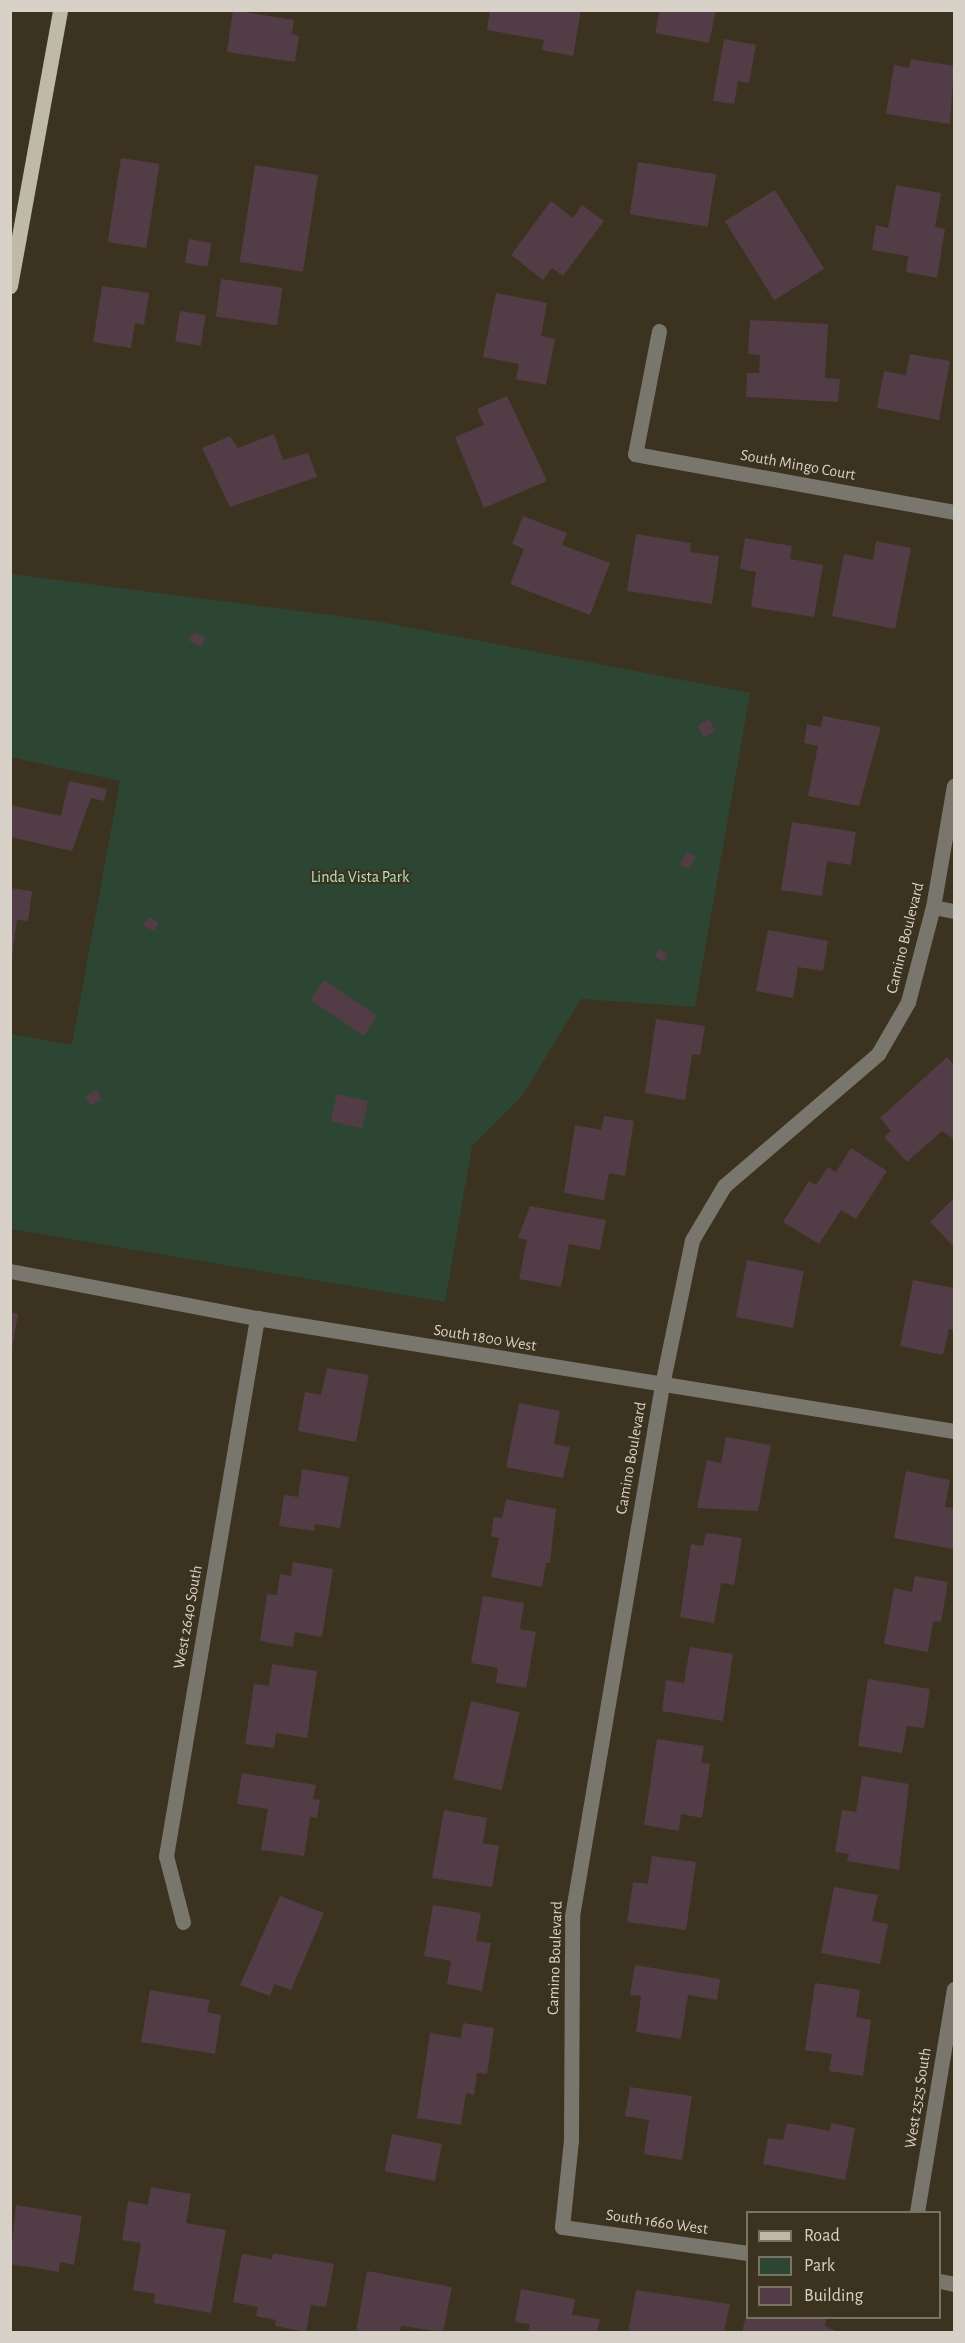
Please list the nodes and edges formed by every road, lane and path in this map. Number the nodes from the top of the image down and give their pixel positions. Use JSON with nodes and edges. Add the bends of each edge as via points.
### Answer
{"nodes":[{"id":1,"x":58,"y":15,"type":"edge"},
{"id":2,"x":10,"y":286,"type":"edge"},
{"id":3,"x":659,"y":331,"type":"dead end"},
{"id":4,"x":954,"y":512,"type":"edge"},
{"id":5,"x":954,"y":786,"type":"edge"},
{"id":6,"x":933,"y":907,"type":"junction"},
{"id":7,"x":954,"y":911,"type":"edge"},
{"id":8,"x":10,"y":1271,"type":"edge"},
{"id":9,"x":257,"y":1318,"type":"junction"},
{"id":10,"x":662,"y":1385,"type":"junction"},
{"id":11,"x":954,"y":1431,"type":"edge"},
{"id":12,"x":183,"y":1922,"type":"dead end"},
{"id":13,"x":954,"y":1989,"type":"edge"},
{"id":14,"x":917,"y":2211,"type":"edge"},
{"id":15,"x":562,"y":2227,"type":"joint"},
{"id":16,"x":746,"y":2253,"type":"edge"}],
"edges":[{"from":1,"to":2,"type":"main road"},
{"from":3,"to":4,"type":"street","name":"South Mingo Court","via":[[635,454]]},
{"from":5,"to":6,"type":"street","name":"Camino Boulevard"},
{"from":6,"to":7,"type":"street"},
{"from":6,"to":10,"type":"street","name":"Camino Boulevard","via":[[908,1002],[878,1054],[724,1186],[692,1240]]},
{"from":8,"to":9,"type":"street","name":"South 1800 West"},
{"from":9,"to":10,"type":"street","name":"South 1800 West"},
{"from":9,"to":12,"type":"street","name":"West 2640 South","via":[[166,1856]]},
{"from":10,"to":11,"type":"street","name":"South 1800 West"},
{"from":10,"to":15,"type":"street","name":"Camino Boulevard","via":[[572,1916],[571,2140]]},
{"from":13,"to":14,"type":"street","name":"West 2525 South"},
{"from":15,"to":16,"type":"street","name":"South 1660 West"}]}
